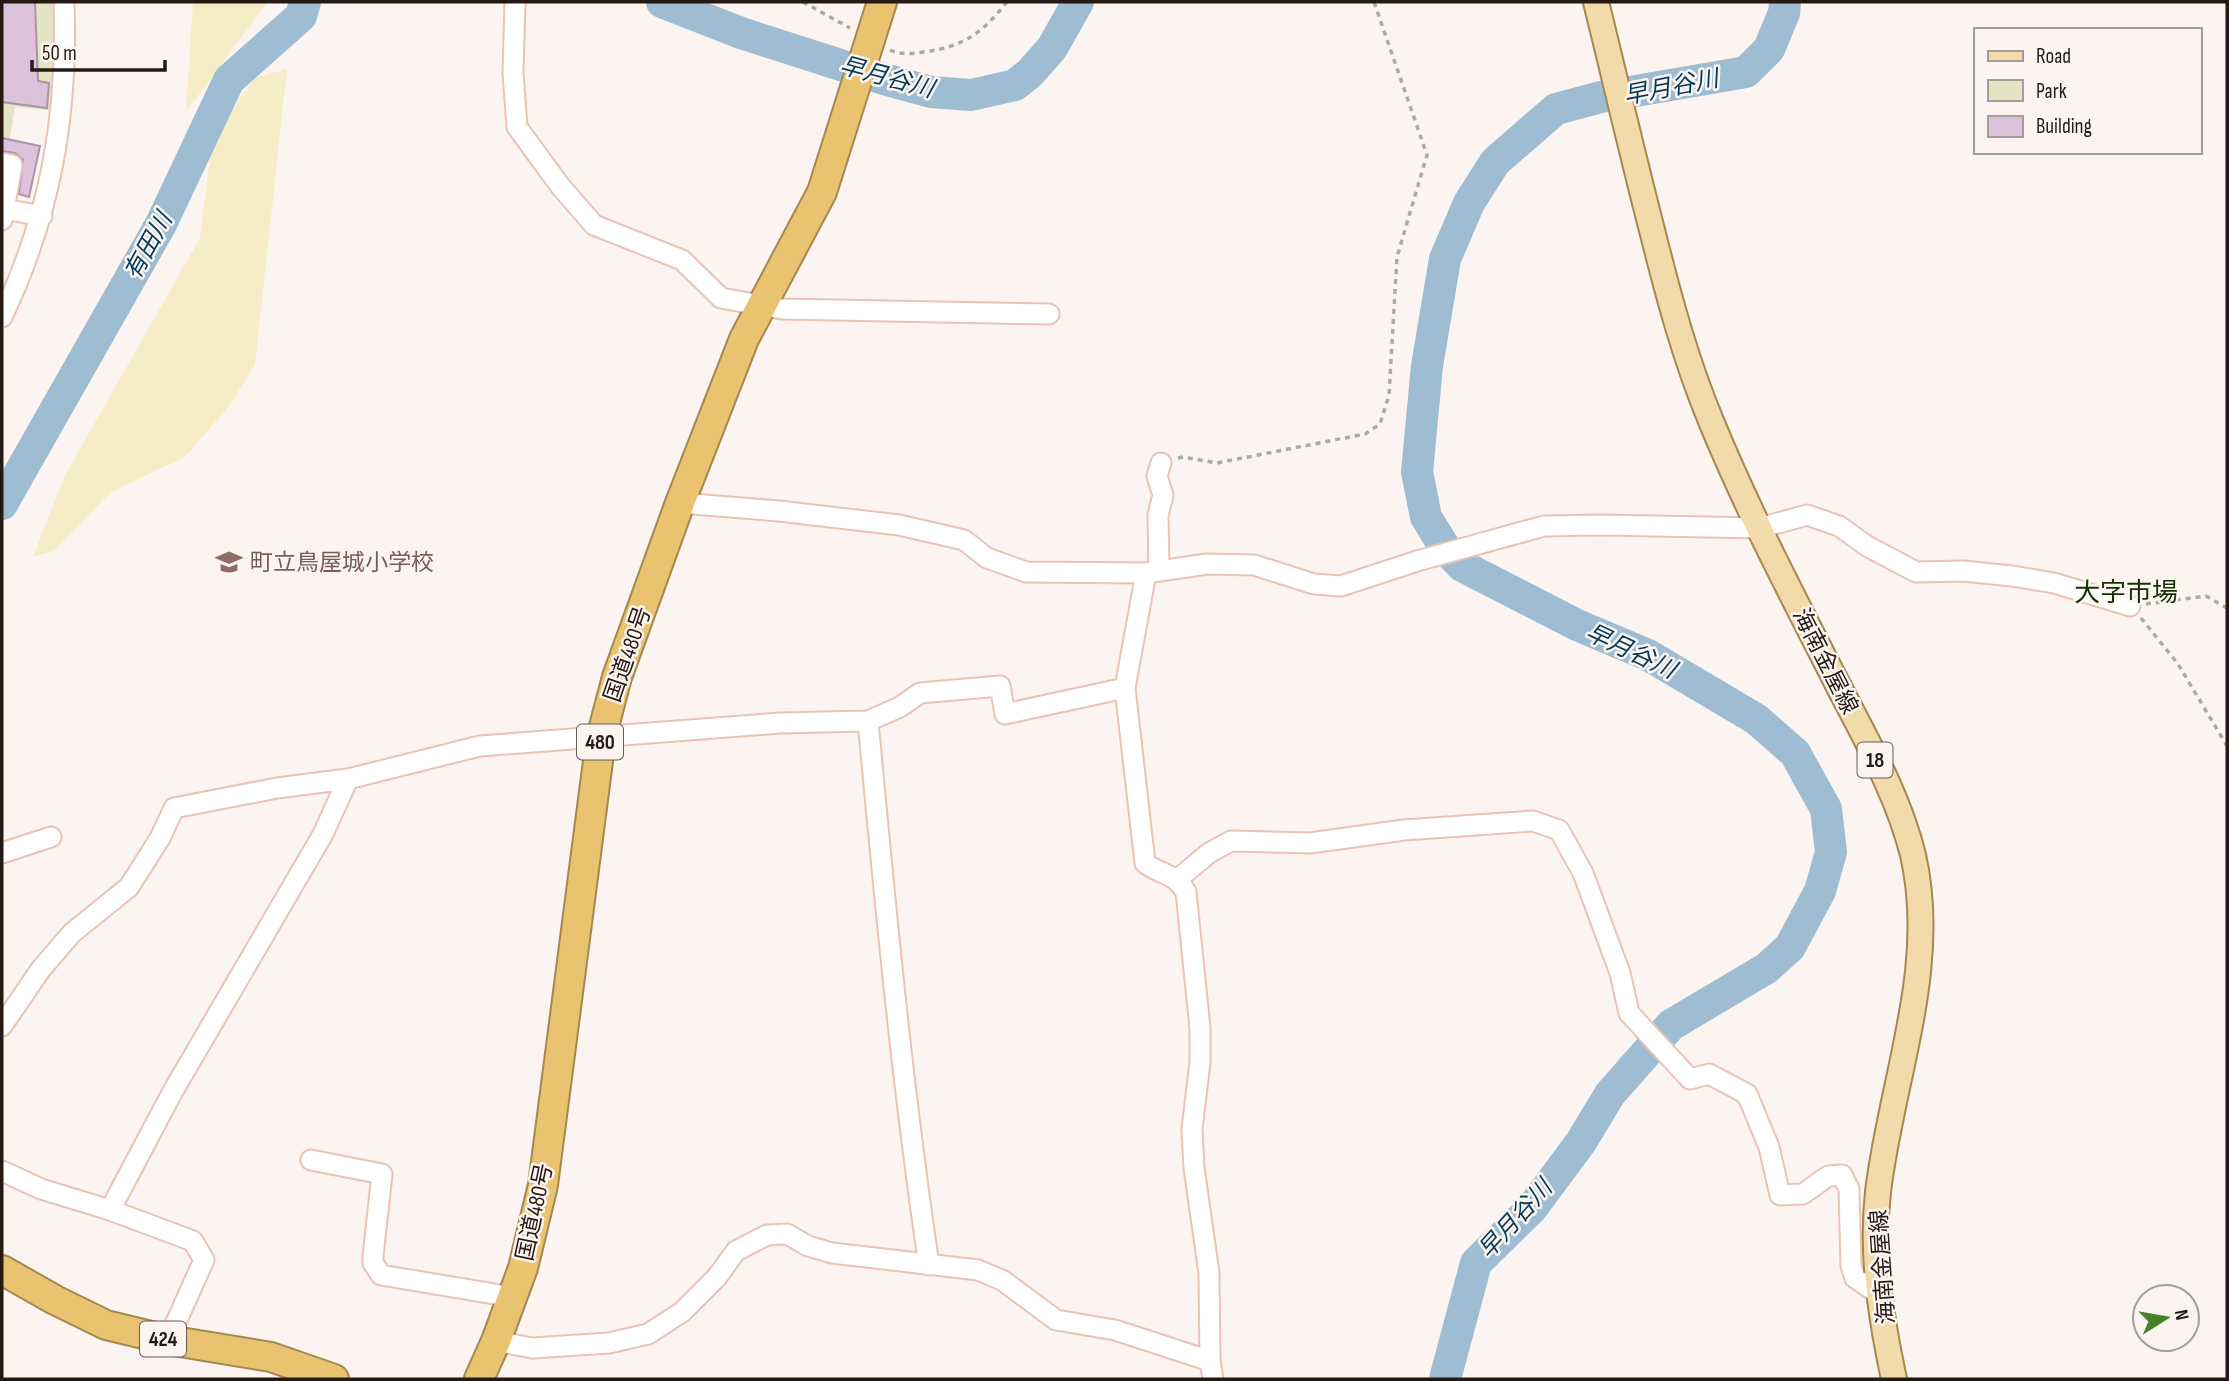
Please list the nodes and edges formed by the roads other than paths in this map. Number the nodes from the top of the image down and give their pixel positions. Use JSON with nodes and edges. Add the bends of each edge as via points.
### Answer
{"nodes":[{"id":1,"x":64,"y":2,"type":"edge"},
{"id":2,"x":515,"y":2,"type":"edge"},
{"id":3,"x":882,"y":2,"type":"edge"},
{"id":4,"x":1596,"y":2,"type":"edge"},
{"id":5,"x":2,"y":163,"type":"edge"},
{"id":6,"x":3,"y":215,"type":"edge"},
{"id":7,"x":42,"y":216,"type":"junction"},
{"id":8,"x":762,"y":305,"type":"junction"},
{"id":9,"x":1049,"y":314,"type":"dead end"},
{"id":10,"x":2,"y":317,"type":"edge"},
{"id":11,"x":1161,"y":463,"type":"road end"},
{"id":12,"x":680,"y":503,"type":"junction"},
{"id":13,"x":1760,"y":528,"type":"junction"},
{"id":14,"x":1152,"y":572,"type":"junction"},
{"id":15,"x":2130,"y":606,"type":"road end"},
{"id":16,"x":1125,"y":688,"type":"junction"},
{"id":17,"x":868,"y":721,"type":"junction"},
{"id":18,"x":601,"y":738,"type":"junction"},
{"id":19,"x":348,"y":779,"type":"junction"},
{"id":20,"x":51,"y":837,"type":"dead end"},
{"id":21,"x":2,"y":853,"type":"edge"},
{"id":22,"x":1178,"y":879,"type":"junction"},
{"id":23,"x":2,"y":1026,"type":"edge"},
{"id":24,"x":311,"y":1160,"type":"dead end"},
{"id":25,"x":2,"y":1171,"type":"edge"},
{"id":26,"x":110,"y":1210,"type":"junction"},
{"id":27,"x":929,"y":1265,"type":"junction"},
{"id":28,"x":2,"y":1270,"type":"edge"},
{"id":29,"x":1880,"y":1295,"type":"junction"},
{"id":30,"x":512,"y":1297,"type":"junction"},
{"id":31,"x":167,"y":1340,"type":"junction"},
{"id":32,"x":496,"y":1341,"type":"junction"},
{"id":33,"x":1211,"y":1370,"type":"edge"},
{"id":34,"x":334,"y":1379,"type":"edge"},
{"id":35,"x":479,"y":1379,"type":"edge"},
{"id":36,"x":1894,"y":1379,"type":"edge"}],
"edges":[{"from":1,"to":7,"type":"street","via":[[60,134]]},
{"from":2,"to":8,"type":"street","via":[[517,128],[561,187],[594,225],[682,260],[721,298]]},
{"from":3,"to":8,"type":"highway","name":"国道480号","number":"480","via":[[822,192]]},
{"from":4,"to":13,"type":"main road","name":"海南金屋線","number":"18","via":[[1692,371]]},
{"from":5,"to":6,"type":"street","via":[[12,165]]},
{"from":6,"to":7,"type":"street"},
{"from":7,"to":10,"type":"street"},
{"from":8,"to":9,"type":"street"},
{"from":8,"to":12,"type":"highway","name":"国道480号","number":"480","via":[[744,339]]},
{"from":11,"to":14,"type":"street","via":[[1157,476],[1163,495]]},
{"from":12,"to":14,"type":"street","via":[[899,524],[964,540],[987,558],[1026,572]]},
{"from":12,"to":18,"type":"highway","name":"国道480号","number":"480","via":[[617,677]]},
{"from":13,"to":14,"type":"street","via":[[1544,526],[1341,586],[1314,584],[1254,565],[1207,564]]},
{"from":13,"to":15,"type":"street","via":[[1807,515],[1839,526],[1916,572],[2012,576],[2054,583]]},
{"from":13,"to":29,"type":"main road","name":"海南金屋線","number":"18","via":[[1887,783],[1913,855],[1919,892],[1922,932],[1918,970],[1877,1196]]},
{"from":14,"to":16,"type":"street"},
{"from":16,"to":17,"type":"street","via":[[1005,714],[1000,686],[920,693]]},
{"from":16,"to":22,"type":"street","via":[[1146,863]]},
{"from":17,"to":18,"type":"street","via":[[780,723]]},
{"from":17,"to":27,"type":"street","via":[[905,1095]]},
{"from":18,"to":19,"type":"street","via":[[480,746]]},
{"from":18,"to":30,"type":"highway","name":"国道480号","number":"480","via":[[543,1185]]},
{"from":19,"to":23,"type":"street","via":[[174,808],[129,887],[72,933]]},
{"from":19,"to":26,"type":"street","via":[[323,834],[173,1091]]},
{"from":20,"to":21,"type":"street"},
{"from":22,"to":29,"type":"street","via":[[1231,841],[1310,843],[1404,830],[1533,821],[1559,830],[1583,873],[1620,973],[1629,1013],[1690,1079],[1709,1074],[1747,1094],[1769,1147],[1780,1195],[1803,1194],[1828,1176],[1842,1175],[1849,1189],[1851,1266],[1855,1278]]},
{"from":22,"to":33,"type":"street","via":[[1186,892],[1200,1028],[1192,1129],[1209,1273]]},
{"from":24,"to":30,"type":"street","via":[[382,1174],[373,1256],[381,1275]]},
{"from":25,"to":26,"type":"street","via":[[41,1189]]},
{"from":26,"to":31,"type":"street","via":[[193,1241],[204,1260]]},
{"from":27,"to":32,"type":"street","via":[[832,1253],[787,1234],[767,1235],[736,1251],[682,1312],[648,1334],[609,1343],[532,1348]]},
{"from":27,"to":33,"type":"street","via":[[978,1270],[1002,1280],[1056,1320],[1115,1330]]},
{"from":28,"to":31,"type":"highway","number":"424","via":[[106,1325]]},
{"from":29,"to":36,"type":"main road","name":"海南金屋線","number":"18"},
{"from":30,"to":32,"type":"highway","name":"国道480号","number":"480"},
{"from":31,"to":34,"type":"highway","number":"424","via":[[258,1354]]},
{"from":32,"to":35,"type":"highway","name":"国道480号","number":"480"}]}
